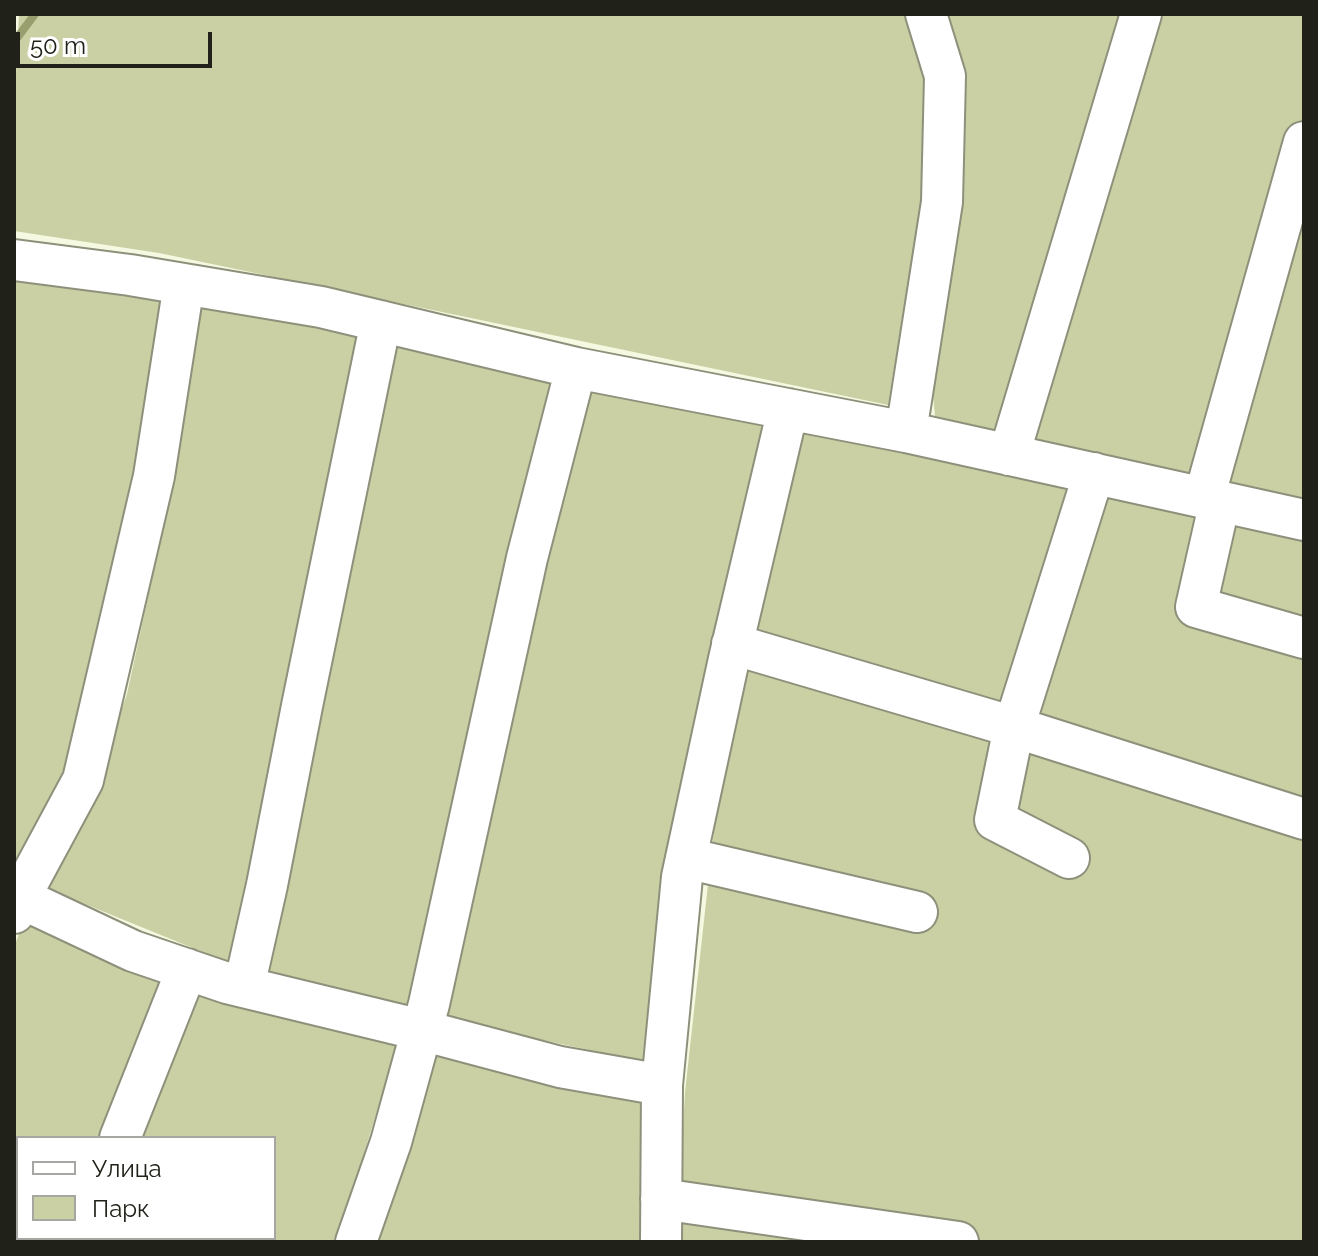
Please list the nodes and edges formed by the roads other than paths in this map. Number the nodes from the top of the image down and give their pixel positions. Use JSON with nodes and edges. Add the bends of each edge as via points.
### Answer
{"nodes":[{"id":1,"x":926,"y":14,"type":"edge"},
{"id":2,"x":1141,"y":14,"type":"edge"},
{"id":3,"x":1304,"y":142,"type":"edge"},
{"id":4,"x":14,"y":260,"type":"edge"},
{"id":5,"x":184,"y":284,"type":"junction"},
{"id":6,"x":381,"y":321,"type":"junction"},
{"id":7,"x":576,"y":368,"type":"junction"},
{"id":8,"x":788,"y":409,"type":"junction"},
{"id":9,"x":906,"y":432,"type":"junction"},
{"id":10,"x":1009,"y":455,"type":"junction"},
{"id":11,"x":1094,"y":473,"type":"junction"},
{"id":12,"x":1212,"y":499,"type":"junction"},
{"id":13,"x":1304,"y":520,"type":"edge"},
{"id":14,"x":1304,"y":638,"type":"edge"},
{"id":15,"x":732,"y":644,"type":"junction"},
{"id":16,"x":1014,"y":727,"type":"junction"},
{"id":17,"x":1304,"y":819,"type":"edge"},
{"id":18,"x":686,"y":858,"type":"junction"},
{"id":19,"x":1069,"y":858,"type":"dead end"},
{"id":20,"x":16,"y":902,"type":"edge"},
{"id":21,"x":917,"y":912,"type":"dead end"},
{"id":22,"x":187,"y":969,"type":"junction"},
{"id":23,"x":244,"y":987,"type":"junction"},
{"id":24,"x":421,"y":1030,"type":"junction"},
{"id":25,"x":662,"y":1085,"type":"junction"},
{"id":26,"x":121,"y":1136,"type":"edge"},
{"id":27,"x":661,"y":1199,"type":"junction"},
{"id":28,"x":356,"y":1242,"type":"edge"},
{"id":29,"x":661,"y":1242,"type":"edge"},
{"id":30,"x":958,"y":1242,"type":"edge"}],
"edges":[{"from":1,"to":9,"type":"lane","via":[[945,76],[942,202]]},
{"from":2,"to":10,"type":"lane"},
{"from":3,"to":12,"type":"lane"},
{"from":4,"to":5,"type":"lane"},
{"from":5,"to":6,"type":"lane"},
{"from":5,"to":20,"type":"lane","via":[[154,476],[83,780]]},
{"from":6,"to":7,"type":"lane"},
{"from":6,"to":23,"type":"lane"},
{"from":7,"to":8,"type":"lane"},
{"from":7,"to":24,"type":"lane","via":[[527,558]]},
{"from":8,"to":9,"type":"lane"},
{"from":8,"to":15,"type":"lane"},
{"from":9,"to":10,"type":"lane"},
{"from":10,"to":11,"type":"lane"},
{"from":11,"to":12,"type":"lane"},
{"from":11,"to":16,"type":"lane"},
{"from":12,"to":13,"type":"lane"},
{"from":12,"to":14,"type":"lane","via":[[1196,607]]},
{"from":15,"to":16,"type":"lane"},
{"from":15,"to":18,"type":"lane"},
{"from":16,"to":17,"type":"lane"},
{"from":16,"to":19,"type":"lane","via":[[995,820]]},
{"from":18,"to":21,"type":"lane"},
{"from":18,"to":25,"type":"lane"},
{"from":20,"to":22,"type":"lane"},
{"from":22,"to":23,"type":"lane"},
{"from":22,"to":26,"type":"lane"},
{"from":23,"to":24,"type":"lane"},
{"from":24,"to":25,"type":"lane","via":[[560,1067]]},
{"from":24,"to":28,"type":"lane","via":[[391,1142]]},
{"from":25,"to":27,"type":"lane"},
{"from":27,"to":29,"type":"lane"},
{"from":27,"to":30,"type":"lane"}]}
